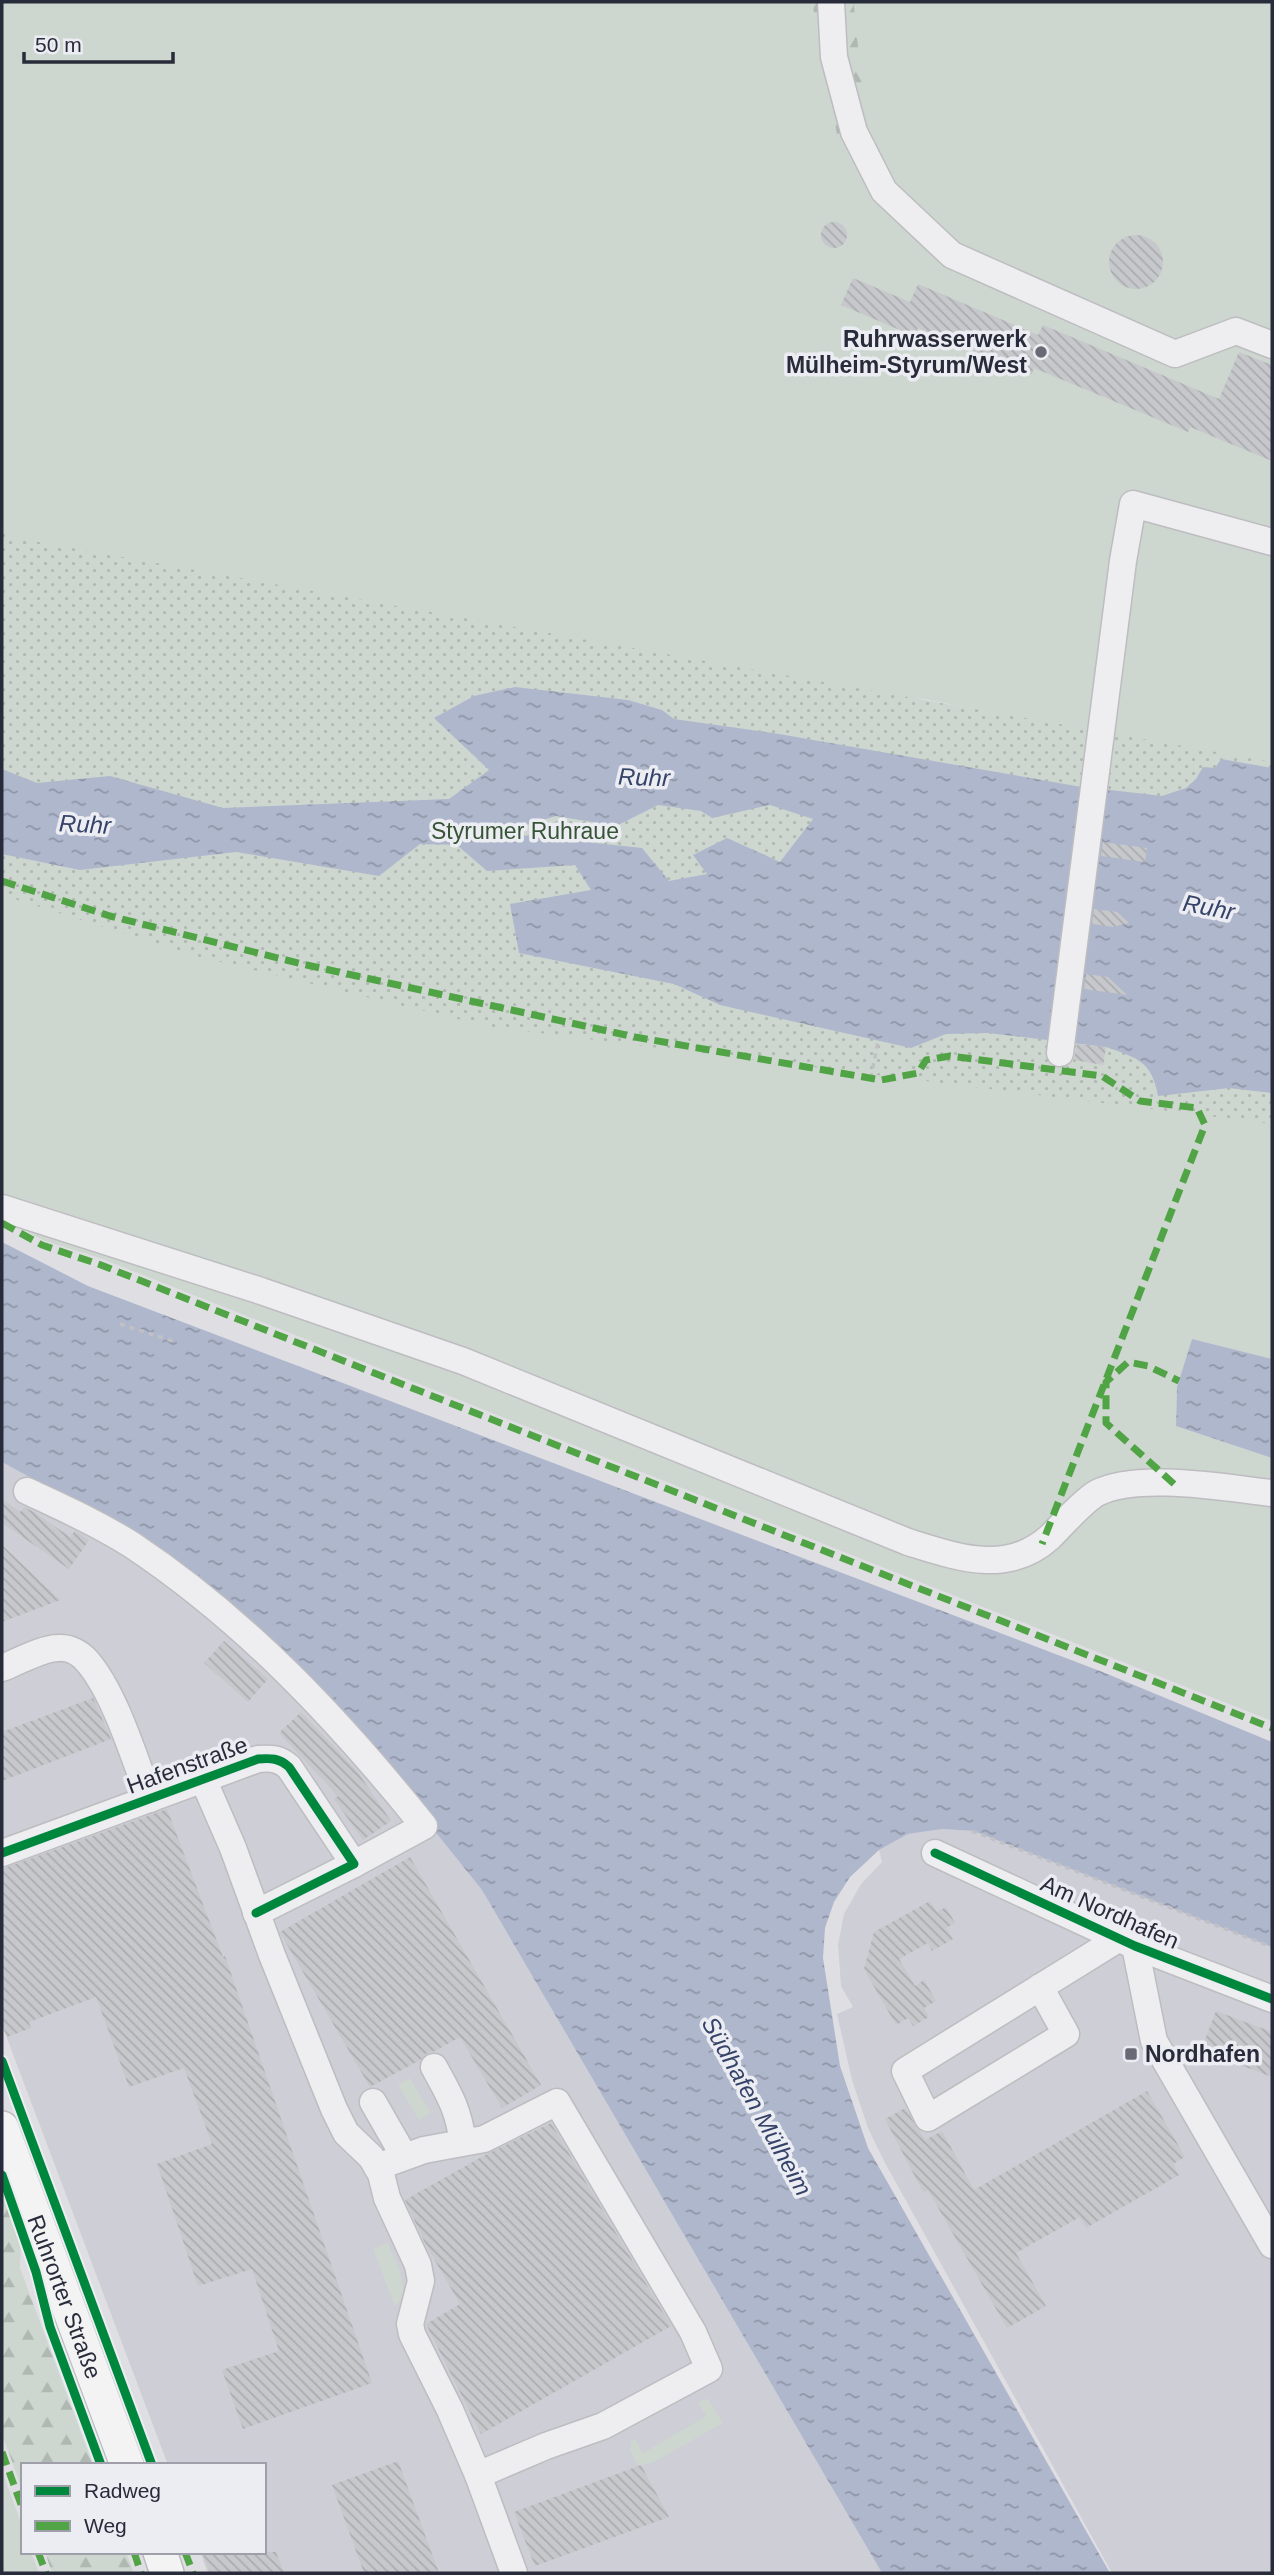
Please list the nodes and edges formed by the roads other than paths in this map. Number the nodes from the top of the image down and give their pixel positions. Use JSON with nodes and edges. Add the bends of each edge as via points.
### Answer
{"nodes":[{"id":1,"x":831,"y":2,"type":"edge"},
{"id":2,"x":1272,"y":345,"type":"edge"},
{"id":3,"x":1272,"y":542,"type":"edge"},
{"id":4,"x":1060,"y":1053,"type":"dead end"},
{"id":5,"x":2,"y":1208,"type":"edge"},
{"id":6,"x":27,"y":1491,"type":"dead end"},
{"id":7,"x":1272,"y":1493,"type":"edge"},
{"id":8,"x":2,"y":1668,"type":"edge"},
{"id":9,"x":203,"y":1779,"type":"junction"},
{"id":10,"x":150,"y":1799,"type":"junction"},
{"id":11,"x":2,"y":1853,"type":"edge"},
{"id":12,"x":935,"y":1853,"type":"dead end"},
{"id":13,"x":354,"y":1864,"type":"junction"},
{"id":14,"x":256,"y":1913,"type":"junction"},
{"id":15,"x":1127,"y":1943,"type":"junction"},
{"id":16,"x":1040,"y":1987,"type":"junction"},
{"id":17,"x":1272,"y":1999,"type":"edge"},
{"id":18,"x":433,"y":2067,"type":"dead end"},
{"id":19,"x":373,"y":2102,"type":"dead end"},
{"id":20,"x":2,"y":2128,"type":"edge"},
{"id":21,"x":463,"y":2142,"type":"junction"},
{"id":22,"x":404,"y":2156,"type":"junction"},
{"id":23,"x":377,"y":2167,"type":"junction"},
{"id":24,"x":1272,"y":2245,"type":"edge"},
{"id":25,"x":126,"y":2463,"type":"edge"},
{"id":26,"x":478,"y":2475,"type":"junction"},
{"id":27,"x":161,"y":2554,"type":"edge"},
{"id":28,"x":167,"y":2573,"type":"edge"},
{"id":29,"x":514,"y":2573,"type":"edge"}],
"edges":[{"from":1,"to":2,"type":"street","via":[[834,57],[854,132],[884,191],[952,255],[1175,354],[1236,331]]},
{"from":3,"to":4,"type":"street","via":[[1133,504]]},
{"from":5,"to":7,"type":"street","via":[[463,1361],[908,1542],[962,1559],[1006,1560],[1042,1544],[1097,1493],[1142,1481]]},
{"from":6,"to":13,"type":"street","via":[[130,1544],[194,1589],[298,1681],[367,1755],[424,1826]]},
{"from":8,"to":10,"type":"street","via":[[56,1648],[72,1650],[85,1659],[112,1705]]},
{"from":9,"to":10,"type":"street","name":"Hafenstraße"},
{"from":9,"to":13,"type":"street","name":"Hafenstraße","via":[[258,1759],[282,1761]]},
{"from":9,"to":14,"type":"street","name":"Hafenstraße"},
{"from":10,"to":11,"type":"street","name":"Hafenstraße"},
{"from":12,"to":15,"type":"street","name":"Am Nordhafen"},
{"from":13,"to":14,"type":"street"},
{"from":14,"to":23,"type":"street","name":"Hafenstraße","via":[[334,2109],[346,2133]]},
{"from":15,"to":16,"type":"street"},
{"from":15,"to":17,"type":"street","name":"Am Nordhafen"},
{"from":15,"to":24,"type":"street","via":[[1154,2041]]},
{"from":16,"to":16,"type":"street","via":[[905,2071],[928,2118],[1066,2034]]},
{"from":18,"to":21,"type":"street","via":[[460,2117]]},
{"from":19,"to":22,"type":"street"},
{"from":20,"to":25,"type":"main road","name":"Ruhrorter Straße"},
{"from":21,"to":22,"type":"street"},
{"from":21,"to":26,"type":"street","via":[[484,2139],[556,2102],[693,2332],[709,2369],[603,2426]]},
{"from":22,"to":23,"type":"street"},
{"from":23,"to":26,"type":"street","via":[[418,2265],[421,2281],[410,2324],[412,2334]]},
{"from":26,"to":29,"type":"street"},
{"from":27,"to":28,"type":"main road"}]}
